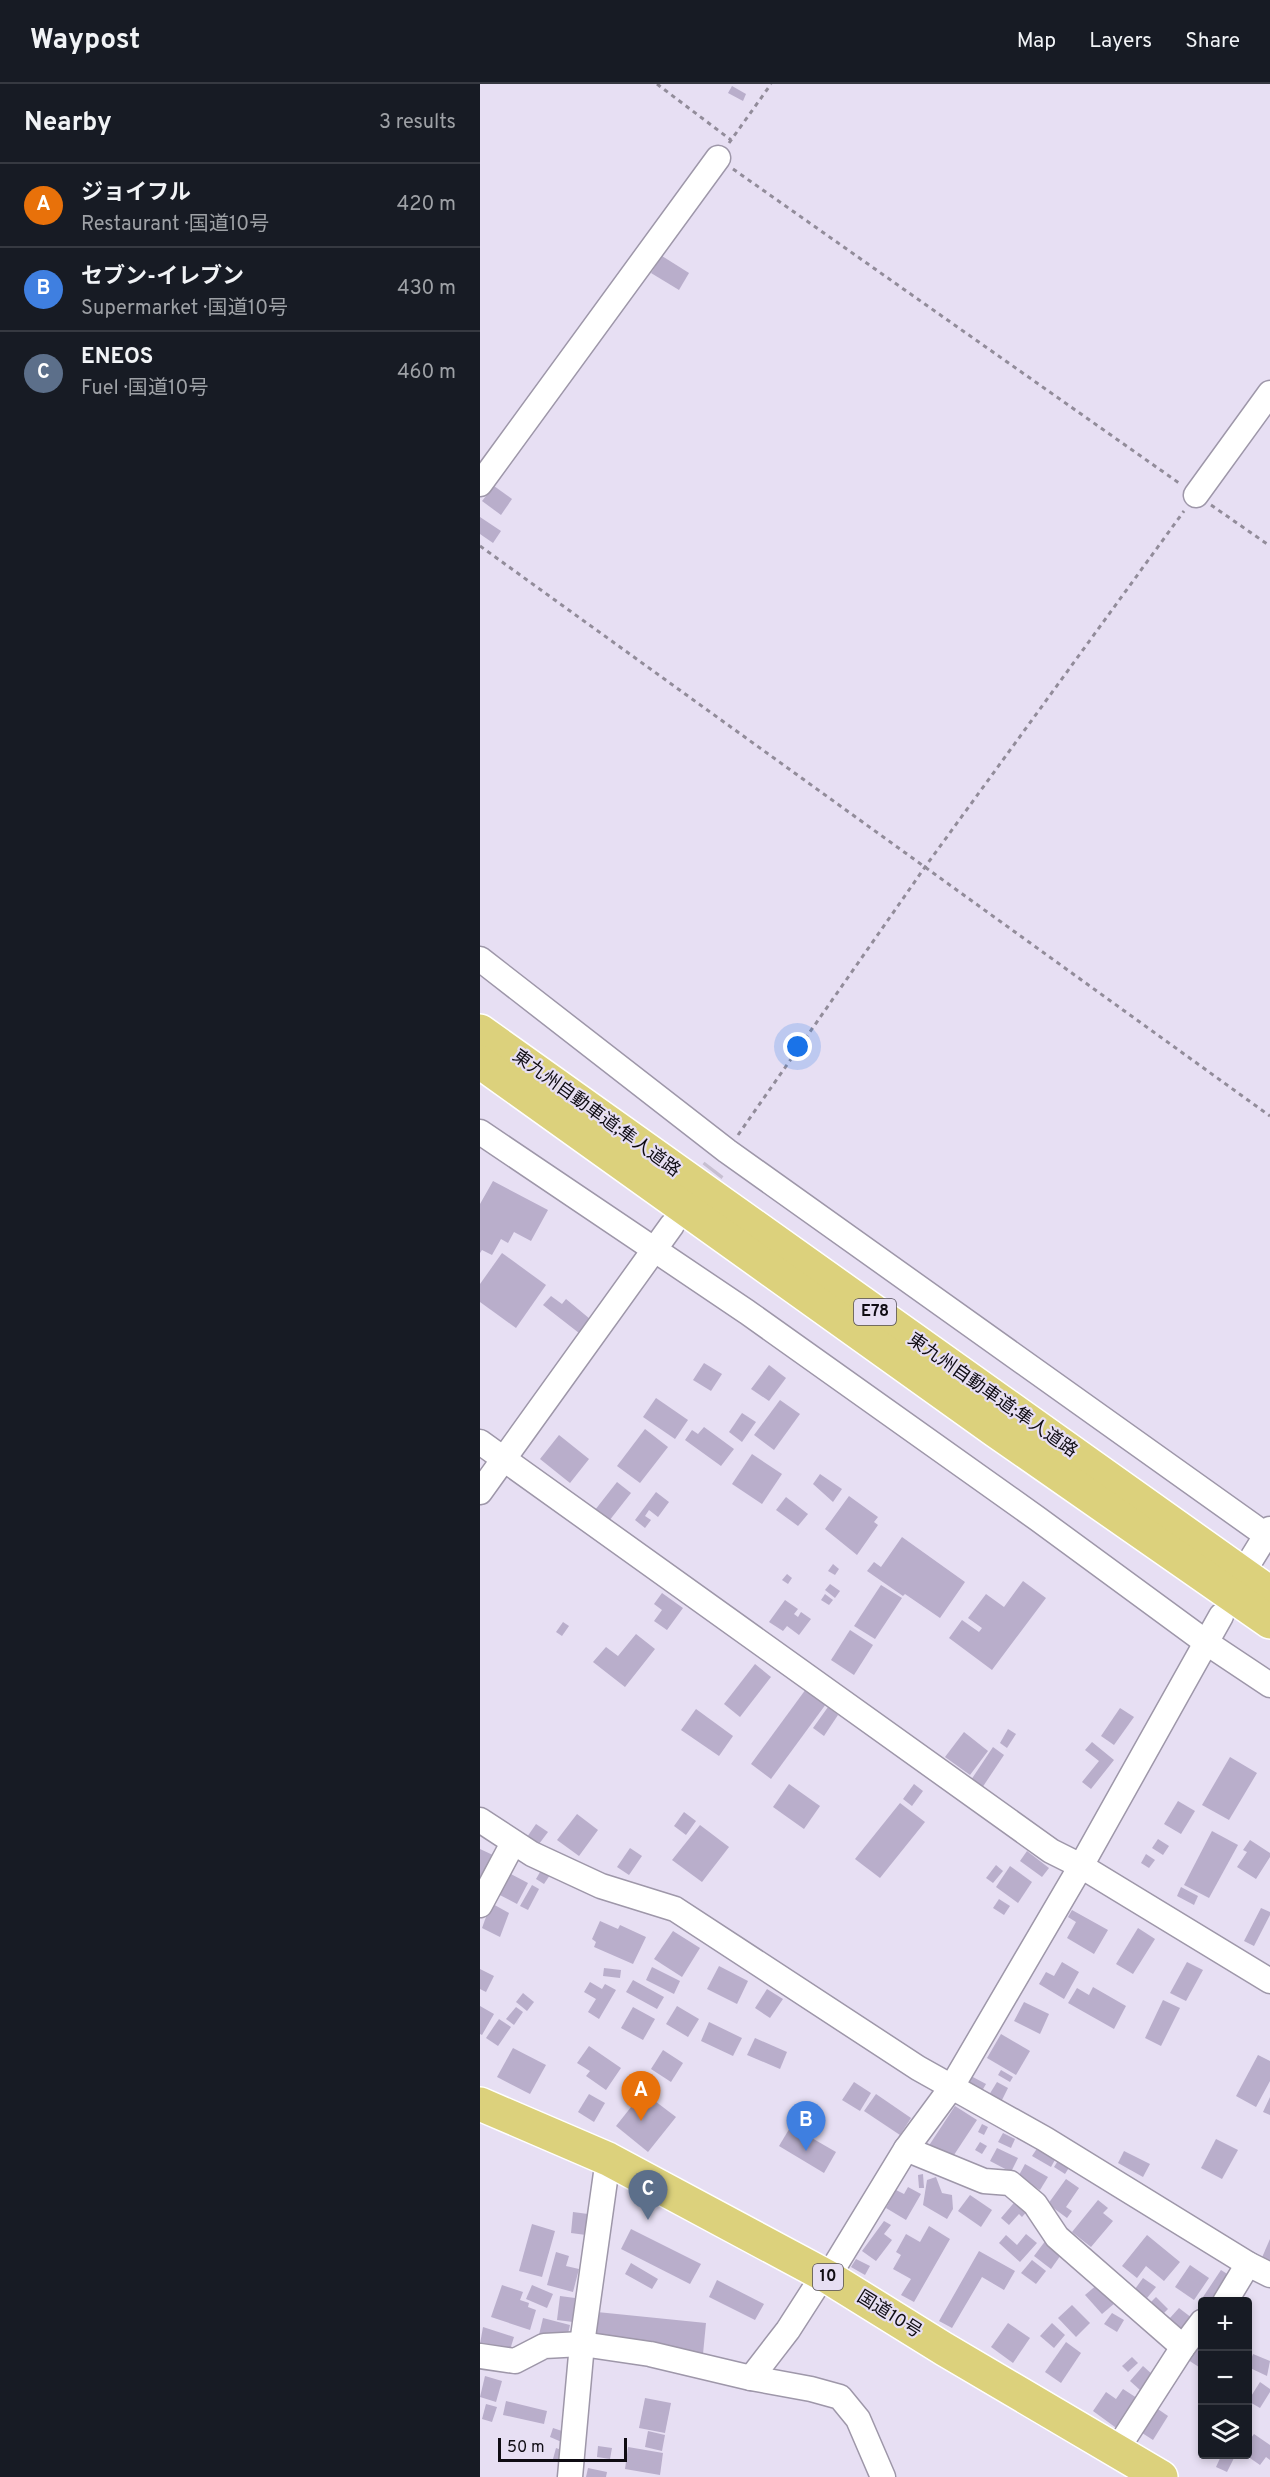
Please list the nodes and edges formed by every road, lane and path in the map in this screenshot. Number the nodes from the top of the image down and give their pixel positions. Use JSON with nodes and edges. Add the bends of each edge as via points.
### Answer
{"nodes":[{"id":1,"x":657,"y":84,"type":"edge"},
{"id":2,"x":771,"y":84,"type":"edge"},
{"id":3,"x":725,"y":149,"type":"junction"},
{"id":4,"x":1270,"y":393,"type":"edge"},
{"id":5,"x":480,"y":484,"type":"edge"},
{"id":6,"x":1196,"y":495,"type":"junction"},
{"id":7,"x":480,"y":546,"type":"edge"},
{"id":8,"x":1270,"y":546,"type":"edge"},
{"id":9,"x":925,"y":867,"type":"junction"},
{"id":10,"x":480,"y":959,"type":"edge"},
{"id":11,"x":480,"y":1030,"type":"edge"},
{"id":12,"x":480,"y":1062,"type":"edge"},
{"id":13,"x":1270,"y":1116,"type":"edge"},
{"id":14,"x":480,"y":1132,"type":"edge"},
{"id":15,"x":727,"y":1150,"type":"junction"},
{"id":16,"x":672,"y":1225,"type":"dead end"},
{"id":17,"x":654,"y":1249,"type":"junction"},
{"id":18,"x":480,"y":1442,"type":"edge"},
{"id":19,"x":505,"y":1458,"type":"junction"},
{"id":20,"x":480,"y":1492,"type":"edge"},
{"id":21,"x":1269,"y":1534,"type":"edge"},
{"id":22,"x":1250,"y":1563,"type":"dead end"},
{"id":23,"x":1270,"y":1593,"type":"edge"},
{"id":24,"x":1221,"y":1616,"type":"dead end"},
{"id":25,"x":1270,"y":1622,"type":"edge"},
{"id":26,"x":1207,"y":1643,"type":"junction"},
{"id":27,"x":1270,"y":1685,"type":"edge"},
{"id":28,"x":480,"y":1820,"type":"edge"},
{"id":29,"x":513,"y":1843,"type":"junction"},
{"id":30,"x":1081,"y":1866,"type":"junction"},
{"id":31,"x":480,"y":1905,"type":"edge"},
{"id":32,"x":1270,"y":1981,"type":"edge"},
{"id":33,"x":951,"y":2088,"type":"junction"},
{"id":34,"x":480,"y":2104,"type":"edge"},
{"id":35,"x":906,"y":2149,"type":"junction"},
{"id":36,"x":608,"y":2159,"type":"junction"},
{"id":37,"x":1248,"y":2264,"type":"junction"},
{"id":38,"x":1270,"y":2276,"type":"edge"},
{"id":39,"x":828,"y":2277,"type":"junction"},
{"id":40,"x":1227,"y":2297,"type":"edge"},
{"id":41,"x":1198,"y":2328,"type":"edge"},
{"id":42,"x":582,"y":2344,"type":"junction"},
{"id":43,"x":1183,"y":2347,"type":"junction"},
{"id":44,"x":480,"y":2356,"type":"edge"},
{"id":45,"x":751,"y":2379,"type":"junction"},
{"id":46,"x":1116,"y":2451,"type":"junction"},
{"id":47,"x":570,"y":2477,"type":"edge"},
{"id":48,"x":883,"y":2477,"type":"edge"},
{"id":49,"x":1161,"y":2477,"type":"edge"}],
"edges":[{"from":1,"to":3,"type":"path"},
{"from":2,"to":3,"type":"path"},
{"from":3,"to":5,"type":"street"},
{"from":3,"to":6,"type":"path"},
{"from":4,"to":6,"type":"street"},
{"from":6,"to":8,"type":"path"},
{"from":6,"to":9,"type":"path"},
{"from":7,"to":9,"type":"path"},
{"from":9,"to":13,"type":"path"},
{"from":9,"to":15,"type":"path"},
{"from":10,"to":15,"type":"street"},
{"from":11,"to":23,"type":"highway","name":"東九州自動車道;隼人道路","number":"E78"},
{"from":12,"to":25,"type":"highway","name":"東九州自動車道;隼人道路","number":"E78"},
{"from":14,"to":17,"type":"street"},
{"from":15,"to":21,"type":"street"},
{"from":16,"to":17,"type":"street"},
{"from":17,"to":19,"type":"street"},
{"from":17,"to":26,"type":"street"},
{"from":18,"to":19,"type":"street"},
{"from":19,"to":20,"type":"street"},
{"from":19,"to":30,"type":"street","via":[[1052,1851]]},
{"from":21,"to":22,"type":"street"},
{"from":24,"to":26,"type":"street"},
{"from":26,"to":27,"type":"street"},
{"from":26,"to":30,"type":"street"},
{"from":28,"to":29,"type":"street"},
{"from":29,"to":31,"type":"street"},
{"from":29,"to":33,"type":"street","via":[[601,1886],[675,1909]]},
{"from":30,"to":32,"type":"street"},
{"from":30,"to":33,"type":"street"},
{"from":33,"to":35,"type":"street"},
{"from":33,"to":37,"type":"street","via":[[1045,2139]]},
{"from":34,"to":36,"type":"highway","name":"国道10号","number":"10"},
{"from":35,"to":39,"type":"street"},
{"from":35,"to":43,"type":"street","via":[[984,2181],[1010,2183],[1035,2204],[1057,2237]]},
{"from":36,"to":39,"type":"highway","name":"国道10号","number":"10"},
{"from":36,"to":42,"type":"street"},
{"from":37,"to":38,"type":"street"},
{"from":37,"to":40,"type":"street"},
{"from":39,"to":45,"type":"street","via":[[815,2288]]},
{"from":39,"to":46,"type":"highway","name":"国道10号","number":"10"},
{"from":41,"to":43,"type":"street"},
{"from":42,"to":44,"type":"street","via":[[544,2346],[515,2361]]},
{"from":42,"to":45,"type":"street","via":[[650,2354]]},
{"from":42,"to":47,"type":"street"},
{"from":43,"to":46,"type":"street"},
{"from":45,"to":48,"type":"street","via":[[840,2397],[858,2419]]},
{"from":46,"to":49,"type":"highway","name":"国道10号","number":"10"}]}
